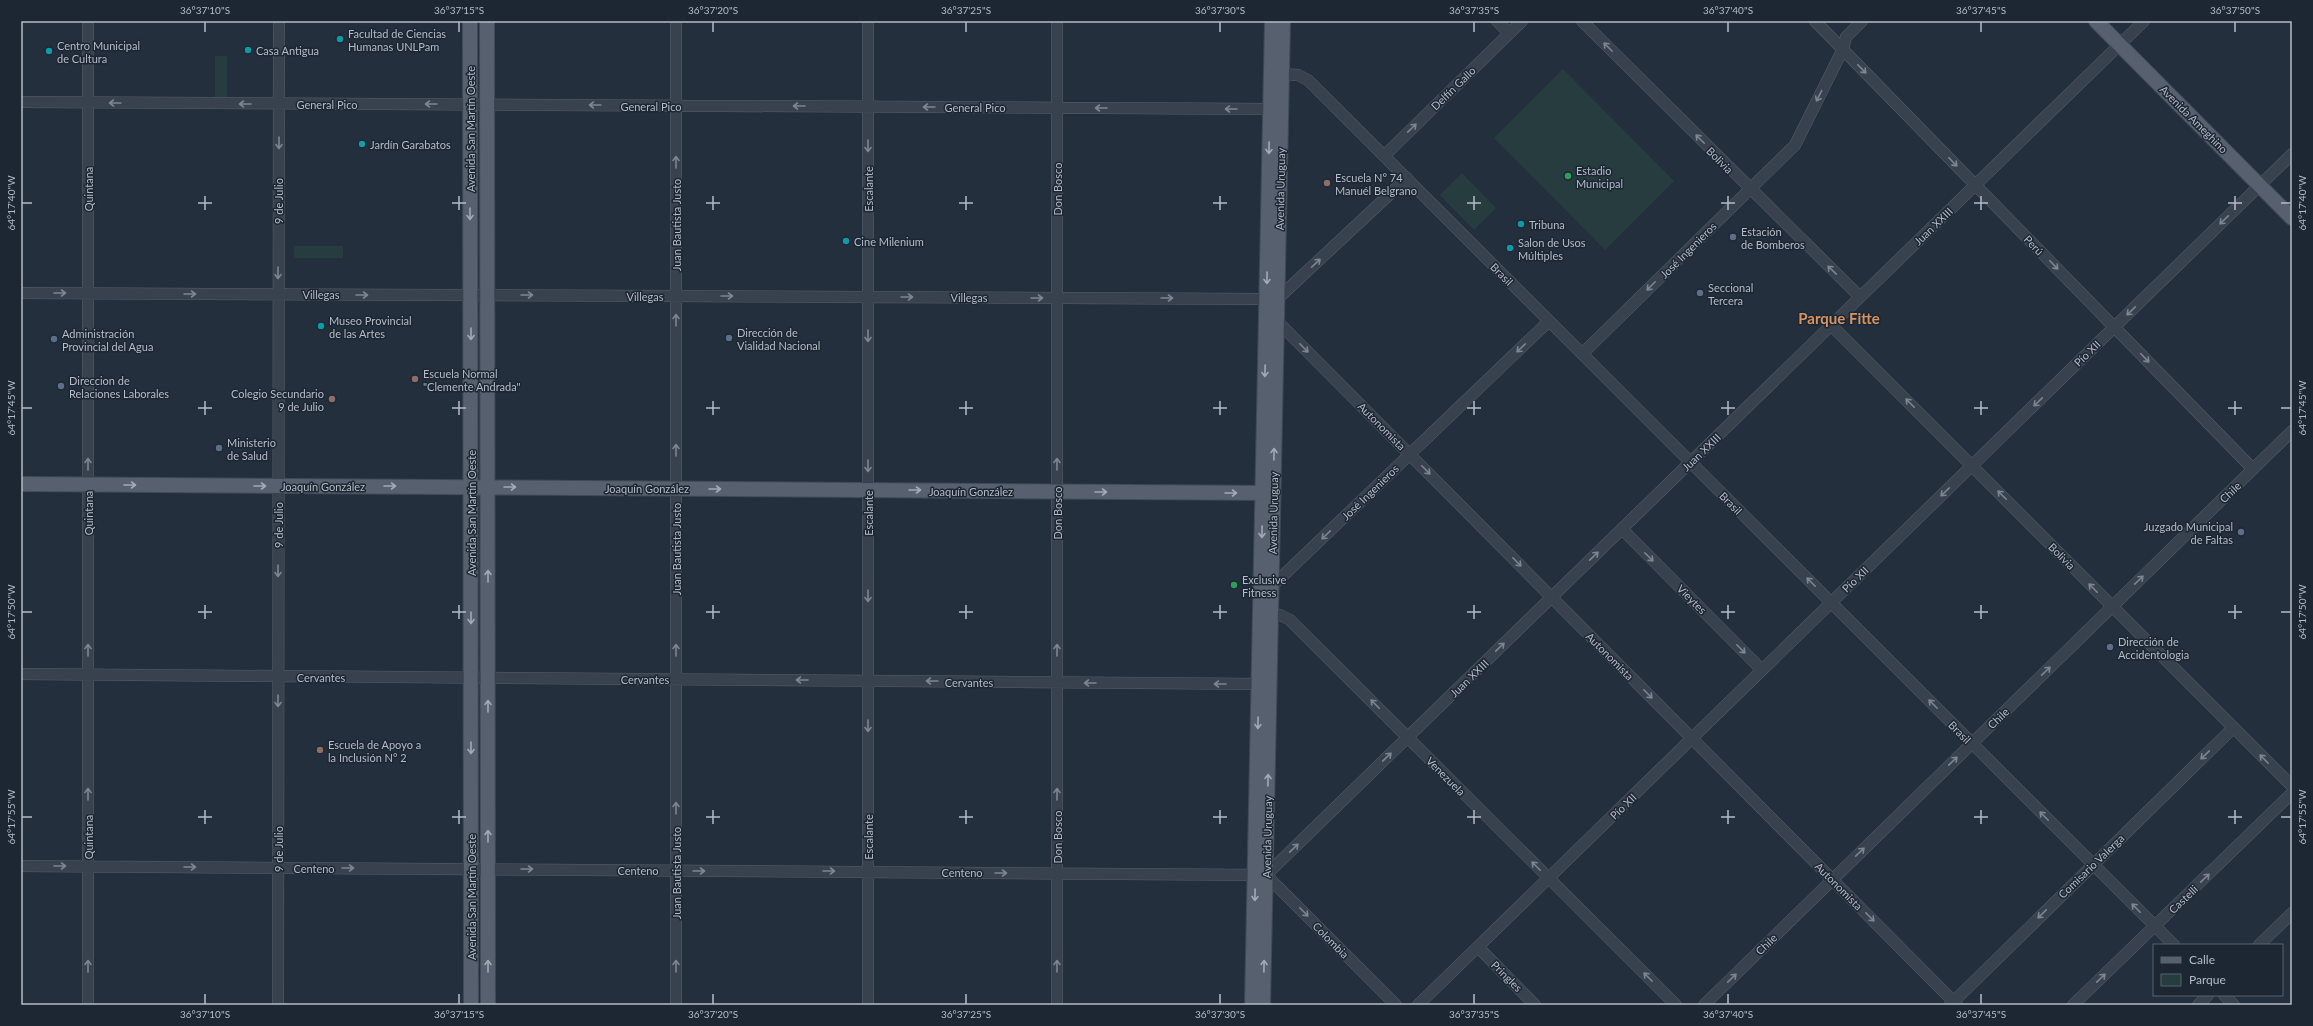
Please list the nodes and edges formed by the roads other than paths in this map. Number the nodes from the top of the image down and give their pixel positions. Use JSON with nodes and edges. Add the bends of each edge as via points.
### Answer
{"nodes":[{"id":1,"x":88,"y":21,"type":"edge"},
{"id":2,"x":279,"y":21,"type":"edge"},
{"id":3,"x":470,"y":21,"type":"edge"},
{"id":4,"x":488,"y":21,"type":"edge"},
{"id":5,"x":676,"y":21,"type":"edge"},
{"id":6,"x":868,"y":21,"type":"edge"},
{"id":7,"x":1057,"y":21,"type":"edge"},
{"id":8,"x":1272,"y":21,"type":"edge"},
{"id":9,"x":1283,"y":21,"type":"edge"},
{"id":10,"x":1497,"y":21,"type":"edge"},
{"id":11,"x":1522,"y":21,"type":"edge"},
{"id":12,"x":1582,"y":21,"type":"edge"},
{"id":13,"x":1815,"y":21,"type":"edge"},
{"id":14,"x":1862,"y":21,"type":"edge"},
{"id":15,"x":2096,"y":21,"type":"edge"},
{"id":16,"x":2144,"y":21,"type":"edge"},
{"id":17,"x":1509,"y":33,"type":"junction"},
{"id":18,"x":2119,"y":45,"type":"junction"},
{"id":19,"x":1843,"y":49,"type":"junction"},
{"id":20,"x":1282,"y":74,"type":"junction"},
{"id":21,"x":21,"y":102,"type":"edge"},
{"id":22,"x":88,"y":103,"type":"junction"},
{"id":23,"x":279,"y":104,"type":"junction"},
{"id":24,"x":470,"y":105,"type":"junction"},
{"id":25,"x":488,"y":105,"type":"junction"},
{"id":26,"x":676,"y":106,"type":"junction"},
{"id":27,"x":868,"y":107,"type":"junction"},
{"id":28,"x":1057,"y":108,"type":"junction"},
{"id":29,"x":1276,"y":109,"type":"junction"},
{"id":30,"x":2292,"y":154,"type":"edge"},
{"id":31,"x":1384,"y":156,"type":"junction"},
{"id":32,"x":1406,"y":178,"type":"junction"},
{"id":33,"x":1976,"y":185,"type":"junction"},
{"id":34,"x":2260,"y":185,"type":"junction"},
{"id":35,"x":1749,"y":189,"type":"junction"},
{"id":36,"x":2292,"y":218,"type":"edge"},
{"id":37,"x":21,"y":293,"type":"edge"},
{"id":38,"x":88,"y":294,"type":"junction"},
{"id":39,"x":278,"y":294,"type":"junction"},
{"id":40,"x":470,"y":295,"type":"junction"},
{"id":41,"x":488,"y":295,"type":"junction"},
{"id":42,"x":676,"y":296,"type":"junction"},
{"id":43,"x":868,"y":297,"type":"junction"},
{"id":44,"x":1860,"y":297,"type":"junction"},
{"id":45,"x":1057,"y":298,"type":"junction"},
{"id":46,"x":1272,"y":301,"type":"junction"},
{"id":47,"x":1277,"y":321,"type":"junction"},
{"id":48,"x":1549,"y":321,"type":"junction"},
{"id":49,"x":1832,"y":325,"type":"junction"},
{"id":50,"x":2115,"y":327,"type":"junction"},
{"id":51,"x":1582,"y":354,"type":"junction"},
{"id":52,"x":2292,"y":431,"type":"edge"},
{"id":53,"x":1410,"y":454,"type":"junction"},
{"id":54,"x":1690,"y":462,"type":"junction"},
{"id":55,"x":1972,"y":466,"type":"junction"},
{"id":56,"x":2254,"y":469,"type":"junction"},
{"id":57,"x":21,"y":484,"type":"edge"},
{"id":58,"x":88,"y":484,"type":"junction"},
{"id":59,"x":278,"y":486,"type":"junction"},
{"id":60,"x":471,"y":487,"type":"junction"},
{"id":61,"x":488,"y":487,"type":"junction"},
{"id":62,"x":676,"y":489,"type":"junction"},
{"id":63,"x":868,"y":490,"type":"junction"},
{"id":64,"x":1057,"y":491,"type":"junction"},
{"id":65,"x":1268,"y":493,"type":"junction"},
{"id":66,"x":1622,"y":529,"type":"junction"},
{"id":67,"x":1272,"y":587,"type":"junction"},
{"id":68,"x":1552,"y":597,"type":"junction"},
{"id":69,"x":1260,"y":598,"type":"junction"},
{"id":70,"x":1831,"y":603,"type":"junction"},
{"id":71,"x":2112,"y":606,"type":"junction"},
{"id":72,"x":1266,"y":615,"type":"junction"},
{"id":73,"x":1762,"y":670,"type":"junction"},
{"id":74,"x":21,"y":674,"type":"edge"},
{"id":75,"x":88,"y":675,"type":"junction"},
{"id":76,"x":278,"y":676,"type":"junction"},
{"id":77,"x":471,"y":678,"type":"junction"},
{"id":78,"x":488,"y":678,"type":"junction"},
{"id":79,"x":676,"y":679,"type":"junction"},
{"id":80,"x":868,"y":681,"type":"junction"},
{"id":81,"x":1057,"y":682,"type":"junction"},
{"id":82,"x":1264,"y":684,"type":"junction"},
{"id":83,"x":2233,"y":728,"type":"junction"},
{"id":84,"x":1408,"y":737,"type":"junction"},
{"id":85,"x":1692,"y":738,"type":"junction"},
{"id":86,"x":1972,"y":743,"type":"junction"},
{"id":87,"x":2292,"y":786,"type":"edge"},
{"id":88,"x":2292,"y":793,"type":"edge"},
{"id":89,"x":2093,"y":864,"type":"junction"},
{"id":90,"x":21,"y":866,"type":"edge"},
{"id":91,"x":88,"y":866,"type":"junction"},
{"id":92,"x":278,"y":868,"type":"junction"},
{"id":93,"x":471,"y":869,"type":"junction"},
{"id":94,"x":488,"y":869,"type":"junction"},
{"id":95,"x":676,"y":870,"type":"junction"},
{"id":96,"x":868,"y":872,"type":"junction"},
{"id":97,"x":1057,"y":873,"type":"junction"},
{"id":98,"x":1260,"y":875,"type":"junction"},
{"id":99,"x":1549,"y":878,"type":"junction"},
{"id":100,"x":1832,"y":879,"type":"junction"},
{"id":101,"x":2292,"y":913,"type":"edge"},
{"id":102,"x":2155,"y":926,"type":"junction"},
{"id":103,"x":2173,"y":944,"type":"edge"},
{"id":104,"x":2260,"y":944,"type":"edge"},
{"id":105,"x":1478,"y":947,"type":"junction"},
{"id":106,"x":2207,"y":996,"type":"edge"},
{"id":107,"x":2225,"y":996,"type":"edge"},
{"id":108,"x":1953,"y":1004,"type":"edge"},
{"id":109,"x":88,"y":1005,"type":"edge"},
{"id":110,"x":278,"y":1005,"type":"edge"},
{"id":111,"x":471,"y":1005,"type":"edge"},
{"id":112,"x":488,"y":1005,"type":"edge"},
{"id":113,"x":676,"y":1005,"type":"edge"},
{"id":114,"x":868,"y":1005,"type":"edge"},
{"id":115,"x":1057,"y":1005,"type":"edge"},
{"id":116,"x":1252,"y":1005,"type":"edge"},
{"id":117,"x":1263,"y":1005,"type":"edge"},
{"id":118,"x":1396,"y":1005,"type":"edge"},
{"id":119,"x":1418,"y":1005,"type":"edge"},
{"id":120,"x":1535,"y":1005,"type":"edge"},
{"id":121,"x":1676,"y":1005,"type":"edge"},
{"id":122,"x":1704,"y":1005,"type":"edge"},
{"id":123,"x":2073,"y":1005,"type":"edge"},
{"id":124,"x":2198,"y":1005,"type":"edge"},
{"id":125,"x":2234,"y":1005,"type":"edge"}],
"edges":[{"from":1,"to":22,"type":"street","name":"Quintana"},
{"from":2,"to":23,"type":"street","name":"9 de Julio"},
{"from":3,"to":24,"type":"main road","name":"Avenida San Martín Oeste"},
{"from":4,"to":25,"type":"main road","name":"Avenida San Martín Oeste"},
{"from":5,"to":26,"type":"street","name":"Juan Bautista Justo"},
{"from":6,"to":27,"type":"street","name":"Escalante"},
{"from":7,"to":28,"type":"street","name":"Don Bosco"},
{"from":8,"to":29,"type":"main road","name":"Avenida Uruguay"},
{"from":9,"to":20,"type":"main road","name":"Avenida Uruguay"},
{"from":10,"to":17,"type":"street"},
{"from":11,"to":17,"type":"street","name":"Delfín Gallo"},
{"from":35,"to":12,"type":"street","name":"Bolivia","one_way":true},
{"from":13,"to":19,"type":"street","name":"Perú"},
{"from":14,"to":19,"type":"street","name":"José Ingenieros","via":[[1846,36]]},
{"from":15,"to":18,"type":"main road","name":"Avenida Ameghino"},
{"from":16,"to":18,"type":"street","name":"Juan XXIII"},
{"from":31,"to":17,"type":"street","name":"Delfín Gallo","one_way":true},
{"from":18,"to":33,"type":"street","name":"Juan XXIII"},
{"from":18,"to":34,"type":"main road","name":"Avenida Ameghino"},
{"from":19,"to":33,"type":"street","name":"Perú","one_way":true},
{"from":19,"to":35,"type":"street","name":"José Ingenieros","one_way":true,"via":[[1795,145]]},
{"from":20,"to":29,"type":"main road","name":"Avenida Uruguay"},
{"from":20,"to":31,"type":"street","name":"Brasil","via":[[1306,78]]},
{"from":21,"to":22,"type":"street","name":"General Pico"},
{"from":23,"to":22,"type":"street","name":"General Pico","one_way":true},
{"from":22,"to":38,"type":"street","name":"Quintana"},
{"from":24,"to":23,"type":"street","name":"General Pico","one_way":true},
{"from":23,"to":39,"type":"street","name":"9 de Julio","one_way":true},
{"from":24,"to":25,"type":"street","name":"General Pico"},
{"from":24,"to":40,"type":"main road","name":"Avenida San Martín Oeste","one_way":true},
{"from":26,"to":25,"type":"street","name":"General Pico","one_way":true},
{"from":25,"to":41,"type":"main road","name":"Avenida San Martín Oeste"},
{"from":27,"to":26,"type":"street","name":"General Pico","one_way":true},
{"from":42,"to":26,"type":"street","name":"Juan Bautista Justo","one_way":true},
{"from":28,"to":27,"type":"street","name":"General Pico","one_way":true},
{"from":27,"to":43,"type":"street","name":"Escalante","one_way":true},
{"from":29,"to":28,"type":"street","name":"General Pico","one_way":true},
{"from":28,"to":45,"type":"street","name":"Don Bosco"},
{"from":29,"to":46,"type":"main road","name":"Avenida Uruguay"},
{"from":30,"to":34,"type":"street","name":"Pío XII"},
{"from":31,"to":32,"type":"street","name":"Brasil"},
{"from":46,"to":32,"type":"street","one_way":true},
{"from":32,"to":48,"type":"street","name":"Brasil"},
{"from":33,"to":44,"type":"street","name":"Juan XXIII"},
{"from":33,"to":50,"type":"street","name":"Perú","one_way":true},
{"from":34,"to":36,"type":"main road","name":"Avenida Ameghino"},
{"from":34,"to":50,"type":"street","name":"Pío XII","one_way":true},
{"from":44,"to":35,"type":"street","name":"Bolivia","one_way":true},
{"from":35,"to":51,"type":"street","name":"José Ingenieros","one_way":true},
{"from":37,"to":38,"type":"street","name":"Villegas","one_way":true},
{"from":38,"to":39,"type":"street","name":"Villegas","one_way":true},
{"from":58,"to":38,"type":"street","name":"Quintana","one_way":true},
{"from":39,"to":40,"type":"street","name":"Villegas","one_way":true},
{"from":39,"to":59,"type":"street","name":"9 de Julio"},
{"from":40,"to":41,"type":"street","name":"Villegas"},
{"from":40,"to":60,"type":"main road","name":"Avenida San Martín Oeste","one_way":true},
{"from":41,"to":42,"type":"street","name":"Villegas","one_way":true},
{"from":41,"to":61,"type":"main road","name":"Avenida San Martín Oeste"},
{"from":42,"to":43,"type":"street","name":"Villegas","one_way":true},
{"from":62,"to":42,"type":"street","name":"Juan Bautista Justo","one_way":true},
{"from":43,"to":45,"type":"street","name":"Villegas","one_way":true},
{"from":43,"to":63,"type":"street","name":"Escalante","one_way":true},
{"from":44,"to":49,"type":"street","name":"Juan XXIII"},
{"from":45,"to":46,"type":"street","name":"Villegas","one_way":true,"via":[[1256,298]]},
{"from":64,"to":45,"type":"street","name":"Don Bosco","one_way":true},
{"from":46,"to":47,"type":"main road","name":"Avenida Uruguay"},
{"from":46,"to":65,"type":"main road","name":"Avenida Uruguay","one_way":true},
{"from":47,"to":53,"type":"street","name":"Autonomista","one_way":true},
{"from":65,"to":47,"type":"main road","name":"Avenida Uruguay","one_way":true},
{"from":48,"to":51,"type":"street","name":"Brasil"},
{"from":48,"to":53,"type":"street","name":"José Ingenieros","one_way":true},
{"from":49,"to":54,"type":"street","name":"Juan XXIII"},
{"from":55,"to":49,"type":"street","name":"Bolivia","one_way":true},
{"from":50,"to":55,"type":"street","name":"Pío XII","one_way":true},
{"from":50,"to":56,"type":"street","name":"Perú","one_way":true},
{"from":51,"to":54,"type":"street","name":"Brasil"},
{"from":52,"to":56,"type":"street","name":"Chile"},
{"from":53,"to":67,"type":"street","name":"José Ingenieros","one_way":true},
{"from":53,"to":68,"type":"street","name":"Autonomista","one_way":true},
{"from":54,"to":66,"type":"street","name":"Juan XXIII"},
{"from":70,"to":54,"type":"street","name":"Brasil","one_way":true},
{"from":55,"to":70,"type":"street","name":"Pío XII","one_way":true},
{"from":71,"to":55,"type":"street","name":"Bolivia","one_way":true},
{"from":71,"to":56,"type":"street","name":"Chile","one_way":true},
{"from":57,"to":58,"type":"main road","name":"Joaquín González"},
{"from":58,"to":59,"type":"main road","name":"Joaquín González","one_way":true},
{"from":75,"to":58,"type":"street","name":"Quintana","one_way":true},
{"from":59,"to":60,"type":"main road","name":"Joaquín González","one_way":true},
{"from":59,"to":76,"type":"street","name":"9 de Julio","one_way":true},
{"from":60,"to":61,"type":"main road","name":"Joaquín González"},
{"from":60,"to":77,"type":"main road","name":"Avenida San Martín Oeste","one_way":true},
{"from":61,"to":62,"type":"main road","name":"Joaquín González","one_way":true},
{"from":78,"to":61,"type":"main road","name":"Avenida San Martín Oeste","one_way":true},
{"from":62,"to":63,"type":"main road","name":"Joaquín González","one_way":true},
{"from":79,"to":62,"type":"street","name":"Juan Bautista Justo","one_way":true},
{"from":63,"to":64,"type":"main road","name":"Joaquín González","one_way":true},
{"from":63,"to":80,"type":"street","name":"Escalante","one_way":true},
{"from":64,"to":65,"type":"main road","name":"Joaquín González","one_way":true},
{"from":81,"to":64,"type":"street","name":"Don Bosco","one_way":true},
{"from":65,"to":67,"type":"main road","name":"Avenida Uruguay"},
{"from":65,"to":69,"type":"main road","name":"Avenida Uruguay","one_way":true},
{"from":68,"to":66,"type":"street","name":"Juan XXIII","one_way":true},
{"from":66,"to":73,"type":"street","name":"Vieytes","one_way":true},
{"from":67,"to":69,"type":"street","name":"José Ingenieros"},
{"from":67,"to":72,"type":"main road","name":"Avenida Uruguay"},
{"from":84,"to":68,"type":"street","name":"Juan XXIII","one_way":true},
{"from":68,"to":85,"type":"street","name":"Autonomista","one_way":true},
{"from":69,"to":72,"type":"main road","name":"Avenida Uruguay"},
{"from":70,"to":73,"type":"street","name":"Pío XII"},
{"from":86,"to":70,"type":"street","name":"Brasil","one_way":true},
{"from":71,"to":83,"type":"street","name":"Bolivia"},
{"from":86,"to":71,"type":"street","name":"Chile","one_way":true},
{"from":72,"to":82,"type":"main road","name":"Avenida Uruguay"},
{"from":84,"to":72,"type":"street","name":"Venezuela","one_way":true,"via":[[1290,620],[1282,615]]},
{"from":73,"to":85,"type":"street","name":"Pío XII"},
{"from":74,"to":75,"type":"street","name":"Cervantes"},
{"from":75,"to":76,"type":"street","name":"Cervantes"},
{"from":91,"to":75,"type":"street","name":"Quintana","one_way":true},
{"from":76,"to":77,"type":"street","name":"Cervantes"},
{"from":76,"to":92,"type":"street","name":"9 de Julio","one_way":true},
{"from":77,"to":78,"type":"street","name":"Cervantes"},
{"from":77,"to":93,"type":"main road","name":"Avenida San Martín Oeste","one_way":true},
{"from":78,"to":79,"type":"street","name":"Cervantes"},
{"from":94,"to":78,"type":"main road","name":"Avenida San Martín Oeste","one_way":true},
{"from":80,"to":79,"type":"street","name":"Cervantes","one_way":true},
{"from":95,"to":79,"type":"street","name":"Juan Bautista Justo","one_way":true},
{"from":81,"to":80,"type":"street","name":"Cervantes","one_way":true},
{"from":80,"to":96,"type":"street","name":"Escalante","one_way":true},
{"from":82,"to":81,"type":"street","name":"Cervantes","one_way":true},
{"from":97,"to":81,"type":"street","name":"Don Bosco","one_way":true},
{"from":82,"to":98,"type":"main road","name":"Avenida Uruguay"},
{"from":87,"to":83,"type":"street","name":"Bolivia","one_way":true},
{"from":83,"to":89,"type":"street","name":"Comisario Valerga","one_way":true},
{"from":98,"to":84,"type":"street","name":"Juan XXIII","one_way":true},
{"from":99,"to":84,"type":"street","name":"Venezuela","one_way":true},
{"from":85,"to":99,"type":"street","name":"Pío XII"},
{"from":85,"to":100,"type":"street","name":"Autonomista"},
{"from":89,"to":86,"type":"street","name":"Brasil","one_way":true},
{"from":100,"to":86,"type":"street","name":"Chile","one_way":true},
{"from":102,"to":88,"type":"street","name":"Castelli","one_way":true},
{"from":102,"to":89,"type":"street","name":"Brasil","one_way":true},
{"from":89,"to":108,"type":"street","name":"Comisario Valerga","one_way":true},
{"from":90,"to":91,"type":"street","name":"Centeno","one_way":true},
{"from":91,"to":92,"type":"street","name":"Centeno","one_way":true},
{"from":109,"to":91,"type":"street","name":"Quintana","one_way":true},
{"from":92,"to":93,"type":"street","name":"Centeno","one_way":true},
{"from":92,"to":110,"type":"street","name":"9 de Julio"},
{"from":93,"to":94,"type":"street","name":"Centeno"},
{"from":93,"to":111,"type":"main road","name":"Avenida San Martín Oeste"},
{"from":94,"to":95,"type":"street","name":"Centeno","one_way":true},
{"from":112,"to":94,"type":"main road","name":"Avenida San Martín Oeste","one_way":true},
{"from":95,"to":96,"type":"street","name":"Centeno","one_way":true},
{"from":113,"to":95,"type":"street","name":"Juan Bautista Justo","one_way":true},
{"from":96,"to":97,"type":"street","name":"Centeno","one_way":true},
{"from":96,"to":114,"type":"street","name":"Escalante"},
{"from":97,"to":98,"type":"street","name":"Centeno"},
{"from":115,"to":97,"type":"street","name":"Don Bosco","one_way":true},
{"from":98,"to":116,"type":"main road","name":"Avenida Uruguay","one_way":true},
{"from":117,"to":98,"type":"main road","name":"Avenida Uruguay","one_way":true},
{"from":98,"to":118,"type":"street","name":"Colombia","one_way":true},
{"from":99,"to":105,"type":"street","name":"Pío XII"},
{"from":121,"to":99,"type":"street","name":"Venezuela","one_way":true},
{"from":100,"to":108,"type":"street","name":"Autonomista","one_way":true},
{"from":122,"to":100,"type":"street","name":"Chile","one_way":true},
{"from":101,"to":104,"type":"street"},
{"from":102,"to":103,"type":"street","name":"Brasil"},
{"from":123,"to":102,"type":"street","name":"Castelli","one_way":true},
{"from":105,"to":119,"type":"street","name":"Pío XII"},
{"from":105,"to":120,"type":"street","name":"Pringles"},
{"from":106,"to":124,"type":"street"},
{"from":107,"to":125,"type":"street"}]}
